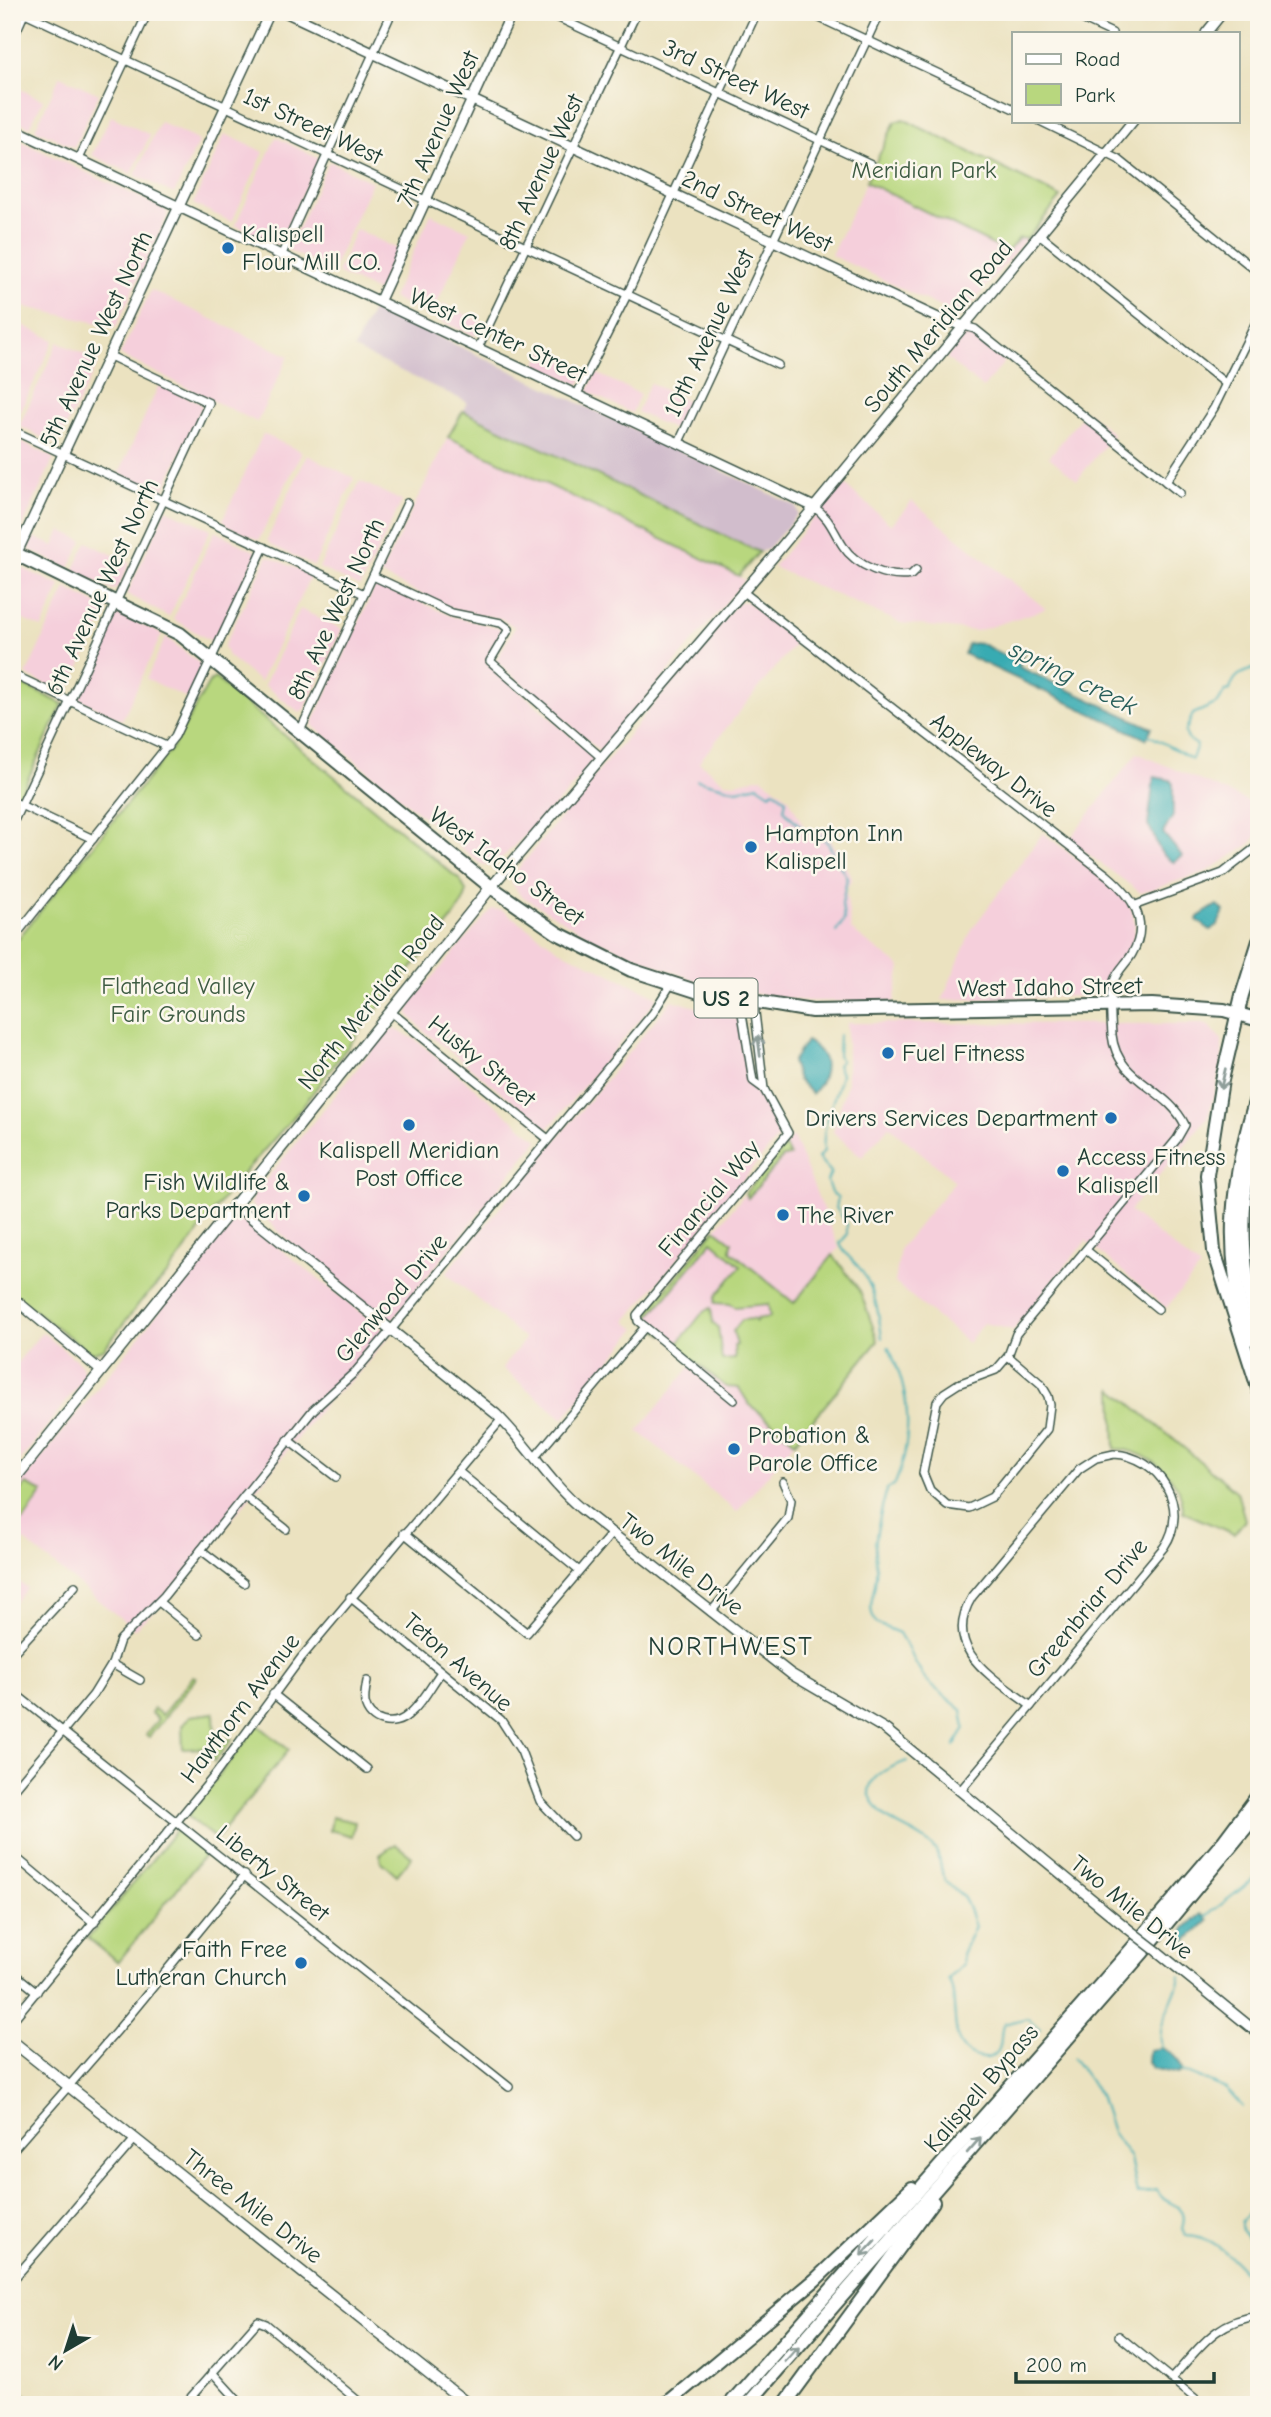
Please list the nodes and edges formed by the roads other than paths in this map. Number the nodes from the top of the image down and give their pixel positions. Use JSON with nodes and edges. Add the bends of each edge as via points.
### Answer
{"nodes":[{"id":1,"x":148,"y":12,"type":"edge"},
{"id":2,"x":270,"y":12,"type":"edge"},
{"id":3,"x":285,"y":12,"type":"edge"},
{"id":4,"x":392,"y":12,"type":"edge"},
{"id":5,"x":512,"y":12,"type":"edge"},
{"id":6,"x":546,"y":12,"type":"edge"},
{"id":7,"x":637,"y":12,"type":"edge"},
{"id":8,"x":757,"y":12,"type":"edge"},
{"id":9,"x":807,"y":12,"type":"edge"},
{"id":10,"x":880,"y":12,"type":"edge"},
{"id":11,"x":1067,"y":12,"type":"edge"},
{"id":12,"x":1223,"y":12,"type":"edge"},
{"id":13,"x":24,"y":13,"type":"edge"},
{"id":14,"x":1110,"y":32,"type":"edge"},
{"id":15,"x":1207,"y":32,"type":"edge"},
{"id":16,"x":867,"y":40,"type":"junction"},
{"id":17,"x":12,"y":41,"type":"edge"},
{"id":18,"x":620,"y":47,"type":"junction"},
{"id":19,"x":373,"y":52,"type":"junction"},
{"id":20,"x":126,"y":60,"type":"junction"},
{"id":21,"x":720,"y":93,"type":"junction"},
{"id":22,"x":472,"y":100,"type":"junction"},
{"id":23,"x":226,"y":106,"type":"junction"},
{"id":24,"x":1012,"y":108,"type":"edge"},
{"id":25,"x":1042,"y":122,"type":"edge"},
{"id":26,"x":1132,"y":122,"type":"edge"},
{"id":27,"x":12,"y":128,"type":"edge"},
{"id":28,"x":820,"y":140,"type":"junction"},
{"id":29,"x":574,"y":147,"type":"junction"},
{"id":30,"x":1107,"y":152,"type":"junction"},
{"id":31,"x":327,"y":154,"type":"junction"},
{"id":32,"x":79,"y":159,"type":"junction"},
{"id":33,"x":871,"y":164,"type":"dead end"},
{"id":34,"x":674,"y":192,"type":"junction"},
{"id":35,"x":427,"y":201,"type":"junction"},
{"id":36,"x":180,"y":207,"type":"junction"},
{"id":37,"x":1040,"y":234,"type":"junction"},
{"id":38,"x":774,"y":240,"type":"junction"},
{"id":39,"x":527,"y":247,"type":"junction"},
{"id":40,"x":282,"y":254,"type":"junction"},
{"id":41,"x":1259,"y":273,"type":"edge"},
{"id":42,"x":627,"y":295,"type":"junction"},
{"id":43,"x":380,"y":300,"type":"junction"},
{"id":44,"x":1259,"y":316,"type":"edge"},
{"id":45,"x":964,"y":326,"type":"junction"},
{"id":46,"x":726,"y":341,"type":"junction"},
{"id":47,"x":478,"y":348,"type":"junction"},
{"id":48,"x":110,"y":356,"type":"junction"},
{"id":49,"x":778,"y":365,"type":"dead end"},
{"id":50,"x":1225,"y":383,"type":"junction"},
{"id":51,"x":577,"y":394,"type":"junction"},
{"id":52,"x":12,"y":430,"type":"edge"},
{"id":53,"x":679,"y":442,"type":"junction"},
{"id":54,"x":64,"y":454,"type":"junction"},
{"id":55,"x":1166,"y":482,"type":"junction"},
{"id":56,"x":1180,"y":493,"type":"dead end"},
{"id":57,"x":164,"y":501,"type":"junction"},
{"id":58,"x":408,"y":503,"type":"dead end"},
{"id":59,"x":814,"y":507,"type":"junction"},
{"id":60,"x":264,"y":547,"type":"junction"},
{"id":61,"x":14,"y":557,"type":"edge"},
{"id":62,"x":773,"y":557,"type":"joint"},
{"id":63,"x":916,"y":570,"type":"dead end"},
{"id":64,"x":373,"y":576,"type":"junction"},
{"id":65,"x":742,"y":591,"type":"junction"},
{"id":66,"x":364,"y":594,"type":"junction"},
{"id":67,"x":117,"y":601,"type":"junction"},
{"id":68,"x":212,"y":660,"type":"junction"},
{"id":69,"x":12,"y":674,"type":"edge"},
{"id":70,"x":70,"y":702,"type":"junction"},
{"id":71,"x":300,"y":731,"type":"junction"},
{"id":72,"x":168,"y":747,"type":"junction"},
{"id":73,"x":602,"y":758,"type":"junction"},
{"id":74,"x":12,"y":801,"type":"edge"},
{"id":75,"x":21,"y":806,"type":"junction"},
{"id":76,"x":12,"y":825,"type":"edge"},
{"id":77,"x":93,"y":839,"type":"junction"},
{"id":78,"x":1259,"y":845,"type":"edge"},
{"id":79,"x":491,"y":887,"type":"junction"},
{"id":80,"x":1136,"y":905,"type":"junction"},
{"id":81,"x":12,"y":918,"type":"edge"},
{"id":82,"x":24,"y":923,"type":"junction"},
{"id":83,"x":12,"y":940,"type":"edge"},
{"id":84,"x":1259,"y":941,"type":"edge"},
{"id":85,"x":671,"y":984,"type":"junction"},
{"id":86,"x":740,"y":1001,"type":"junction"},
{"id":87,"x":754,"y":1004,"type":"junction"},
{"id":88,"x":1112,"y":1005,"type":"junction"},
{"id":89,"x":391,"y":1012,"type":"junction"},
{"id":90,"x":1238,"y":1013,"type":"junction"},
{"id":91,"x":1259,"y":1020,"type":"edge"},
{"id":92,"x":764,"y":1089,"type":"junction"},
{"id":93,"x":1259,"y":1089,"type":"edge"},
{"id":94,"x":1259,"y":1123,"type":"edge"},
{"id":95,"x":548,"y":1139,"type":"junction"},
{"id":96,"x":234,"y":1204,"type":"junction"},
{"id":97,"x":1086,"y":1250,"type":"junction"},
{"id":98,"x":12,"y":1297,"type":"edge"},
{"id":99,"x":1158,"y":1310,"type":"dead end"},
{"id":100,"x":645,"y":1327,"type":"junction"},
{"id":101,"x":391,"y":1330,"type":"junction"},
{"id":102,"x":1259,"y":1333,"type":"edge"},
{"id":103,"x":1008,"y":1356,"type":"junction"},
{"id":104,"x":100,"y":1370,"type":"junction"},
{"id":105,"x":1259,"y":1370,"type":"edge"},
{"id":106,"x":1259,"y":1391,"type":"edge"},
{"id":107,"x":734,"y":1400,"type":"dead end"},
{"id":108,"x":501,"y":1420,"type":"junction"},
{"id":109,"x":288,"y":1440,"type":"junction"},
{"id":110,"x":535,"y":1457,"type":"junction"},
{"id":111,"x":459,"y":1472,"type":"junction"},
{"id":112,"x":336,"y":1477,"type":"dead end"},
{"id":113,"x":12,"y":1482,"type":"edge"},
{"id":114,"x":783,"y":1482,"type":"dead end"},
{"id":115,"x":244,"y":1496,"type":"junction"},
{"id":116,"x":286,"y":1529,"type":"dead end"},
{"id":117,"x":404,"y":1533,"type":"junction"},
{"id":118,"x":612,"y":1533,"type":"junction"},
{"id":119,"x":201,"y":1550,"type":"junction"},
{"id":120,"x":578,"y":1570,"type":"junction"},
{"id":121,"x":244,"y":1583,"type":"dead end"},
{"id":122,"x":75,"y":1586,"type":"dead end"},
{"id":123,"x":350,"y":1597,"type":"junction"},
{"id":124,"x":159,"y":1602,"type":"junction"},
{"id":125,"x":711,"y":1612,"type":"junction"},
{"id":126,"x":199,"y":1635,"type":"dead end"},
{"id":127,"x":12,"y":1654,"type":"edge"},
{"id":128,"x":112,"y":1664,"type":"junction"},
{"id":129,"x":442,"y":1672,"type":"junction"},
{"id":130,"x":140,"y":1681,"type":"dead end"},
{"id":131,"x":367,"y":1681,"type":"dead end"},
{"id":132,"x":12,"y":1690,"type":"edge"},
{"id":133,"x":273,"y":1694,"type":"junction"},
{"id":134,"x":1031,"y":1706,"type":"junction"},
{"id":135,"x":63,"y":1732,"type":"junction"},
{"id":136,"x":367,"y":1769,"type":"dead end"},
{"id":137,"x":960,"y":1791,"type":"junction"},
{"id":138,"x":12,"y":1792,"type":"edge"},
{"id":139,"x":1259,"y":1794,"type":"edge"},
{"id":140,"x":1259,"y":1812,"type":"edge"},
{"id":141,"x":178,"y":1821,"type":"junction"},
{"id":142,"x":573,"y":1836,"type":"dead end"},
{"id":143,"x":12,"y":1854,"type":"edge"},
{"id":144,"x":245,"y":1875,"type":"junction"},
{"id":145,"x":94,"y":1923,"type":"junction"},
{"id":146,"x":12,"y":1972,"type":"edge"},
{"id":147,"x":37,"y":1992,"type":"junction"},
{"id":148,"x":12,"y":2021,"type":"edge"},
{"id":149,"x":1259,"y":2034,"type":"edge"},
{"id":150,"x":12,"y":2041,"type":"edge"},
{"id":151,"x":69,"y":2086,"type":"junction"},
{"id":152,"x":509,"y":2087,"type":"dead end"},
{"id":153,"x":965,"y":2137,"type":"junction"},
{"id":154,"x":135,"y":2139,"type":"junction"},
{"id":155,"x":12,"y":2151,"type":"edge"},
{"id":156,"x":953,"y":2170,"type":"junction"},
{"id":157,"x":12,"y":2281,"type":"edge"},
{"id":158,"x":1259,"y":2316,"type":"edge"},
{"id":159,"x":1119,"y":2336,"type":"dead end"},
{"id":160,"x":212,"y":2372,"type":"junction"},
{"id":161,"x":1171,"y":2379,"type":"junction"},
{"id":162,"x":184,"y":2405,"type":"edge"},
{"id":163,"x":242,"y":2405,"type":"edge"},
{"id":164,"x":363,"y":2405,"type":"edge"},
{"id":165,"x":469,"y":2405,"type":"edge"},
{"id":166,"x":665,"y":2405,"type":"edge"},
{"id":167,"x":729,"y":2405,"type":"edge"},
{"id":168,"x":747,"y":2405,"type":"edge"},
{"id":169,"x":784,"y":2405,"type":"edge"},
{"id":170,"x":1203,"y":2405,"type":"edge"}],
"edges":[{"from":1,"to":20,"type":"street"},
{"from":2,"to":23,"type":"street","name":"5th Avenue West North"},
{"from":3,"to":19,"type":"street","name":"2nd Street West"},
{"from":4,"to":19,"type":"street"},
{"from":5,"to":22,"type":"street","name":"7th Avenue West"},
{"from":6,"to":18,"type":"street","name":"3rd Street West"},
{"from":7,"to":18,"type":"street","name":"8th Avenue West"},
{"from":8,"to":21,"type":"street"},
{"from":9,"to":16,"type":"street"},
{"from":10,"to":16,"type":"street","name":"10th Avenue West"},
{"from":11,"to":14,"type":"street"},
{"from":12,"to":15,"type":"street"},
{"from":13,"to":17,"type":"street"},
{"from":13,"to":20,"type":"street","name":"1st Street West"},
{"from":16,"to":24,"type":"street"},
{"from":16,"to":28,"type":"street","name":"10th Avenue West"},
{"from":18,"to":21,"type":"street","name":"3rd Street West"},
{"from":18,"to":29,"type":"street","name":"8th Avenue West"},
{"from":19,"to":22,"type":"street","name":"2nd Street West"},
{"from":19,"to":31,"type":"street"},
{"from":20,"to":23,"type":"street","name":"1st Street West"},
{"from":20,"to":32,"type":"street"},
{"from":21,"to":28,"type":"street","name":"3rd Street West"},
{"from":21,"to":34,"type":"street"},
{"from":22,"to":29,"type":"street","name":"2nd Street West"},
{"from":22,"to":35,"type":"street","name":"7th Avenue West"},
{"from":23,"to":31,"type":"street","name":"1st Street West"},
{"from":23,"to":36,"type":"street","name":"5th Avenue West North"},
{"from":25,"to":30,"type":"street"},
{"from":26,"to":30,"type":"street","name":"South Meridian Road"},
{"from":27,"to":32,"type":"street","name":"West Center Street"},
{"from":28,"to":33,"type":"street","name":"3rd Street West"},
{"from":28,"to":38,"type":"street","name":"10th Avenue West"},
{"from":29,"to":34,"type":"street","name":"2nd Street West"},
{"from":29,"to":39,"type":"street","name":"8th Avenue West"},
{"from":30,"to":37,"type":"street","name":"South Meridian Road"},
{"from":30,"to":41,"type":"street"},
{"from":31,"to":35,"type":"street","name":"1st Street West"},
{"from":31,"to":40,"type":"street"},
{"from":32,"to":36,"type":"street","name":"West Center Street"},
{"from":34,"to":38,"type":"street","name":"2nd Street West"},
{"from":34,"to":42,"type":"street"},
{"from":35,"to":39,"type":"street","name":"1st Street West"},
{"from":35,"to":43,"type":"street","name":"7th Avenue West"},
{"from":36,"to":40,"type":"street","name":"West Center Street"},
{"from":36,"to":48,"type":"street","name":"5th Avenue West North"},
{"from":37,"to":45,"type":"street","name":"South Meridian Road"},
{"from":37,"to":50,"type":"street"},
{"from":38,"to":45,"type":"street","name":"2nd Street West"},
{"from":38,"to":46,"type":"street","name":"10th Avenue West"},
{"from":39,"to":42,"type":"street","name":"1st Street West"},
{"from":39,"to":47,"type":"street","name":"8th Avenue West"},
{"from":40,"to":43,"type":"street","name":"West Center Street"},
{"from":42,"to":46,"type":"street","name":"1st Street West"},
{"from":42,"to":51,"type":"street"},
{"from":43,"to":47,"type":"street","name":"West Center Street"},
{"from":44,"to":50,"type":"street"},
{"from":45,"to":55,"type":"street","name":"2nd Street West","via":[[975,329]]},
{"from":45,"to":59,"type":"street","name":"South Meridian Road"},
{"from":46,"to":49,"type":"street","name":"1st Street West"},
{"from":46,"to":53,"type":"street","name":"10th Avenue West"},
{"from":47,"to":51,"type":"street","name":"West Center Street"},
{"from":48,"to":54,"type":"street","name":"5th Avenue West North"},
{"from":48,"to":57,"type":"street","name":"6th Avenue West North","via":[[209,403]]},
{"from":50,"to":55,"type":"street"},
{"from":51,"to":53,"type":"street","name":"West Center Street"},
{"from":52,"to":54,"type":"street"},
{"from":53,"to":59,"type":"street","name":"West Center Street"},
{"from":54,"to":57,"type":"street"},
{"from":54,"to":61,"type":"street","name":"5th Avenue West North"},
{"from":55,"to":56,"type":"street","name":"2nd Street West"},
{"from":57,"to":60,"type":"street"},
{"from":57,"to":67,"type":"street","name":"6th Avenue West North"},
{"from":58,"to":64,"type":"street","name":"8th Ave West North"},
{"from":59,"to":62,"type":"street","name":"South Meridian Road"},
{"from":59,"to":63,"type":"street","via":[[859,561],[898,576]]},
{"from":60,"to":66,"type":"street"},
{"from":60,"to":68,"type":"street"},
{"from":61,"to":67,"type":"highway","name":"West Idaho Street","number":"US 2"},
{"from":62,"to":65,"type":"street","name":"North Meridian Road"},
{"from":64,"to":66,"type":"street","name":"8th Ave West North"},
{"from":64,"to":73,"type":"street","via":[[452,613],[501,623],[509,629],[490,661]]},
{"from":65,"to":73,"type":"street","name":"North Meridian Road"},
{"from":65,"to":80,"type":"street","name":"Appleway Drive","via":[[1107,875]]},
{"from":66,"to":71,"type":"street","name":"8th Ave West North"},
{"from":67,"to":68,"type":"highway","name":"West Idaho Street","number":"US 2","via":[[169,627]]},
{"from":67,"to":70,"type":"street","name":"6th Avenue West North"},
{"from":68,"to":71,"type":"highway","name":"West Idaho Street","number":"US 2"},
{"from":68,"to":72,"type":"street"},
{"from":69,"to":70,"type":"street"},
{"from":70,"to":72,"type":"street"},
{"from":70,"to":75,"type":"street","name":"6th Avenue West North"},
{"from":71,"to":79,"type":"highway","name":"West Idaho Street","number":"US 2"},
{"from":72,"to":77,"type":"street"},
{"from":73,"to":79,"type":"street","name":"North Meridian Road"},
{"from":74,"to":75,"type":"street"},
{"from":75,"to":76,"type":"street","name":"6th Avenue West North"},
{"from":75,"to":77,"type":"street"},
{"from":77,"to":82,"type":"street"},
{"from":78,"to":80,"type":"street","via":[[1223,873]]},
{"from":79,"to":85,"type":"highway","name":"West Idaho Street","number":"US 2","via":[[574,943]]},
{"from":79,"to":89,"type":"main road","name":"North Meridian Road"},
{"from":80,"to":88,"type":"street","via":[[1138,942],[1114,982]]},
{"from":81,"to":82,"type":"street"},
{"from":82,"to":83,"type":"street"},
{"from":84,"to":90,"type":"highway"},
{"from":85,"to":86,"type":"highway","name":"West Idaho Street","number":"US 2"},
{"from":85,"to":95,"type":"street","name":"Glenwood Drive","via":[[652,1015]]},
{"from":86,"to":87,"type":"highway","name":"West Idaho Street","number":"US 2"},
{"from":86,"to":92,"type":"street","name":"Financial Way","via":[[753,1081]]},
{"from":87,"to":88,"type":"highway","name":"West Idaho Street","number":"US 2","via":[[841,1013]]},
{"from":92,"to":87,"type":"street","name":"Financial Way","one_way":true},
{"from":88,"to":90,"type":"highway","name":"West Idaho Street","number":"US 2"},
{"from":88,"to":97,"type":"street","via":[[1114,1051],[1121,1064],[1173,1107],[1185,1125]]},
{"from":89,"to":95,"type":"street","name":"Husky Street"},
{"from":89,"to":96,"type":"main road","name":"North Meridian Road"},
{"from":90,"to":91,"type":"highway","name":"West Idaho Street","number":"US 2"},
{"from":90,"to":106,"type":"highway","one_way":true,"via":[[1213,1125],[1207,1193],[1214,1251]]},
{"from":92,"to":100,"type":"street","name":"Financial Way","via":[[788,1133],[637,1315]]},
{"from":93,"to":105,"type":"highway","via":[[1236,1175],[1231,1236],[1239,1297]]},
{"from":94,"to":102,"type":"highway","via":[[1247,1174],[1242,1229],[1246,1278]]},
{"from":95,"to":101,"type":"street","name":"Glenwood Drive"},
{"from":96,"to":101,"type":"street","name":"Two Mile Drive"},
{"from":96,"to":104,"type":"main road","name":"North Meridian Road"},
{"from":97,"to":99,"type":"street"},
{"from":97,"to":103,"type":"street","via":[[1016,1334]]},
{"from":98,"to":104,"type":"street"},
{"from":100,"to":107,"type":"street"},
{"from":100,"to":110,"type":"street"},
{"from":101,"to":108,"type":"street","name":"Two Mile Drive"},
{"from":101,"to":109,"type":"street","name":"Glenwood Drive"},
{"from":103,"to":103,"type":"street","via":[[996,1370],[951,1388],[937,1402],[923,1474],[930,1490],[947,1504],[969,1508],[992,1497],[1046,1429],[1048,1396],[1041,1384]]},
{"from":104,"to":113,"type":"main road","name":"North Meridian Road"},
{"from":108,"to":110,"type":"street","name":"Two Mile Drive"},
{"from":108,"to":111,"type":"street","name":"Hawthorn Avenue"},
{"from":109,"to":112,"type":"street"},
{"from":109,"to":115,"type":"street","name":"Glenwood Drive"},
{"from":110,"to":118,"type":"street","name":"Two Mile Drive","via":[[564,1494]]},
{"from":111,"to":117,"type":"street","name":"Hawthorn Avenue"},
{"from":111,"to":120,"type":"street"},
{"from":114,"to":125,"type":"street","via":[[791,1500],[788,1518]]},
{"from":115,"to":116,"type":"street"},
{"from":115,"to":119,"type":"street","name":"Glenwood Drive"},
{"from":117,"to":120,"type":"street","via":[[527,1633]]},
{"from":117,"to":123,"type":"street","name":"Hawthorn Avenue"},
{"from":118,"to":120,"type":"street"},
{"from":118,"to":125,"type":"street","name":"Two Mile Drive"},
{"from":119,"to":121,"type":"street"},
{"from":119,"to":124,"type":"street","name":"Glenwood Drive"},
{"from":122,"to":127,"type":"street"},
{"from":123,"to":129,"type":"street","name":"Teton Avenue"},
{"from":123,"to":133,"type":"street","name":"Hawthorn Avenue"},
{"from":124,"to":126,"type":"street"},
{"from":124,"to":128,"type":"street","name":"Glenwood Drive","via":[[120,1640]]},
{"from":125,"to":137,"type":"street","name":"Two Mile Drive","via":[[791,1674],[885,1729]]},
{"from":128,"to":130,"type":"street"},
{"from":128,"to":135,"type":"street","name":"Glenwood Drive"},
{"from":129,"to":131,"type":"street","via":[[411,1712],[394,1722],[377,1720],[370,1713],[365,1702]]},
{"from":129,"to":142,"type":"street","name":"Teton Avenue","via":[[501,1720],[521,1751],[540,1801]]},
{"from":132,"to":135,"type":"street","name":"Liberty Street"},
{"from":133,"to":136,"type":"street"},
{"from":133,"to":141,"type":"street","name":"Hawthorn Avenue"},
{"from":134,"to":134,"type":"street","name":"Greenbriar Drive","via":[[1171,1536],[1174,1512],[1169,1488],[1132,1457],[1108,1454],[1079,1469],[965,1609],[962,1636],[969,1653]]},
{"from":134,"to":137,"type":"street","name":"Greenbriar Drive"},
{"from":135,"to":138,"type":"street","name":"Glenwood Drive"},
{"from":135,"to":141,"type":"street","name":"Liberty Street"},
{"from":137,"to":149,"type":"street","name":"Two Mile Drive","bridge":true},
{"from":139,"to":153,"type":"highway","name":"Kalispell Bypass","via":[[1168,1906]]},
{"from":156,"to":140,"type":"highway","name":"Kalispell Bypass","one_way":true},
{"from":141,"to":144,"type":"street","name":"Liberty Street"},
{"from":141,"to":145,"type":"street","name":"Hawthorn Avenue"},
{"from":143,"to":145,"type":"street"},
{"from":144,"to":151,"type":"street"},
{"from":144,"to":152,"type":"street","name":"Liberty Street"},
{"from":145,"to":147,"type":"street","name":"Hawthorn Avenue"},
{"from":146,"to":147,"type":"street"},
{"from":147,"to":148,"type":"street","name":"Hawthorn Avenue"},
{"from":150,"to":151,"type":"main road","name":"Three Mile Drive"},
{"from":151,"to":154,"type":"main road","name":"Three Mile Drive"},
{"from":151,"to":155,"type":"street"},
{"from":153,"to":166,"type":"highway","via":[[815,2280]]},
{"from":153,"to":167,"type":"highway","name":"Kalispell Bypass","one_way":true},
{"from":154,"to":157,"type":"street"},
{"from":154,"to":165,"type":"main road","name":"Three Mile Drive"},
{"from":168,"to":156,"type":"highway","name":"Kalispell Bypass","one_way":true},
{"from":156,"to":169,"type":"highway","via":[[919,2225]]},
{"from":158,"to":161,"type":"street","via":[[1222,2325]]},
{"from":159,"to":161,"type":"street"},
{"from":160,"to":162,"type":"street"},
{"from":160,"to":163,"type":"street"},
{"from":160,"to":164,"type":"street","via":[[258,2321]]},
{"from":161,"to":170,"type":"street"}]}
